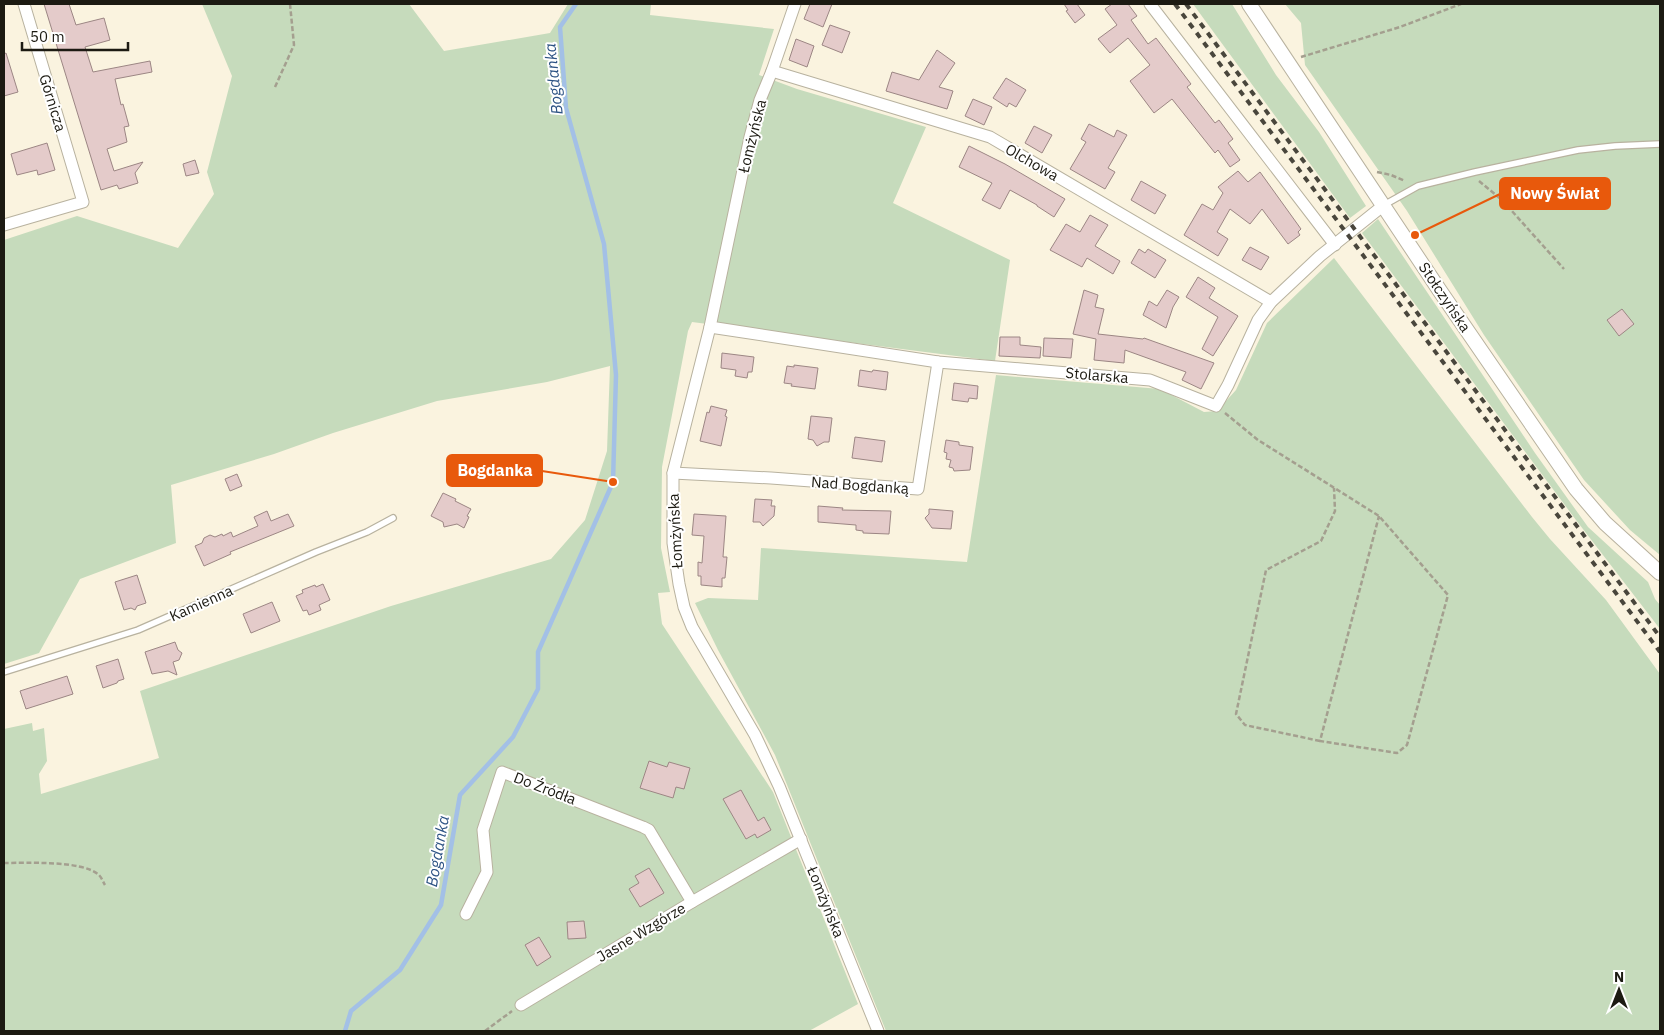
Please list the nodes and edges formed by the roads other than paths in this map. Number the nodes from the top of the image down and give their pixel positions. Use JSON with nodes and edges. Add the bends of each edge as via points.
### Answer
{"nodes":[{"id":1,"x":24,"y":4,"type":"edge"},
{"id":2,"x":795,"y":4,"type":"edge"},
{"id":3,"x":1150,"y":4,"type":"edge"},
{"id":4,"x":1249,"y":4,"type":"edge"},
{"id":5,"x":772,"y":71,"type":"junction"},
{"id":6,"x":1660,"y":144,"type":"edge"},
{"id":7,"x":1384,"y":205,"type":"junction"},
{"id":8,"x":4,"y":225,"type":"edge"},
{"id":9,"x":1335,"y":245,"type":"junction"},
{"id":10,"x":1271,"y":302,"type":"junction"},
{"id":11,"x":710,"y":327,"type":"junction"},
{"id":12,"x":938,"y":362,"type":"junction"},
{"id":13,"x":673,"y":473,"type":"junction"},
{"id":14,"x":393,"y":518,"type":"dead end"},
{"id":15,"x":1660,"y":573,"type":"edge"},
{"id":16,"x":4,"y":672,"type":"edge"},
{"id":17,"x":802,"y":839,"type":"junction"},
{"id":18,"x":692,"y":902,"type":"junction"},
{"id":19,"x":466,"y":914,"type":"dead end"},
{"id":20,"x":521,"y":1004,"type":"road end"},
{"id":21,"x":878,"y":1031,"type":"edge"}],
"edges":[{"from":1,"to":8,"type":"street","name":"Górnicza","via":[[83,202]]},
{"from":2,"to":5,"type":"street","name":"Łomżyńska"},
{"from":3,"to":9,"type":"street"},
{"from":4,"to":7,"type":"street","name":"Stołczyńska"},
{"from":5,"to":10,"type":"street","name":"Olchowa","via":[[990,137]]},
{"from":5,"to":11,"type":"street","name":"Łomżyńska","via":[[750,137]]},
{"from":6,"to":7,"type":"lane","via":[[1578,150],[1464,175],[1418,186]]},
{"from":7,"to":9,"type":"street"},
{"from":7,"to":15,"type":"street","name":"Stołczyńska","via":[[1581,496],[1605,523]]},
{"from":9,"to":10,"type":"street"},
{"from":10,"to":12,"type":"street","name":"Stolarska","via":[[1258,320],[1216,406],[1150,380]]},
{"from":11,"to":12,"type":"street","name":"Stolarska"},
{"from":11,"to":13,"type":"street","name":"Łomżyńska"},
{"from":12,"to":13,"type":"street","name":"Nad Bogdanką","via":[[918,489]]},
{"from":13,"to":17,"type":"street","name":"Łomżyńska","via":[[673,543],[684,607],[692,627],[756,735]]},
{"from":14,"to":16,"type":"lane","name":"Kamienna","via":[[138,630]]},
{"from":17,"to":18,"type":"street","name":"Jasne Wzgórze"},
{"from":17,"to":21,"type":"street","name":"Łomżyńska"},
{"from":18,"to":19,"type":"street","name":"Do Źródła","via":[[649,830],[502,772],[483,830],[486,872]]},
{"from":18,"to":20,"type":"street","name":"Jasne Wzgórze"}]}
